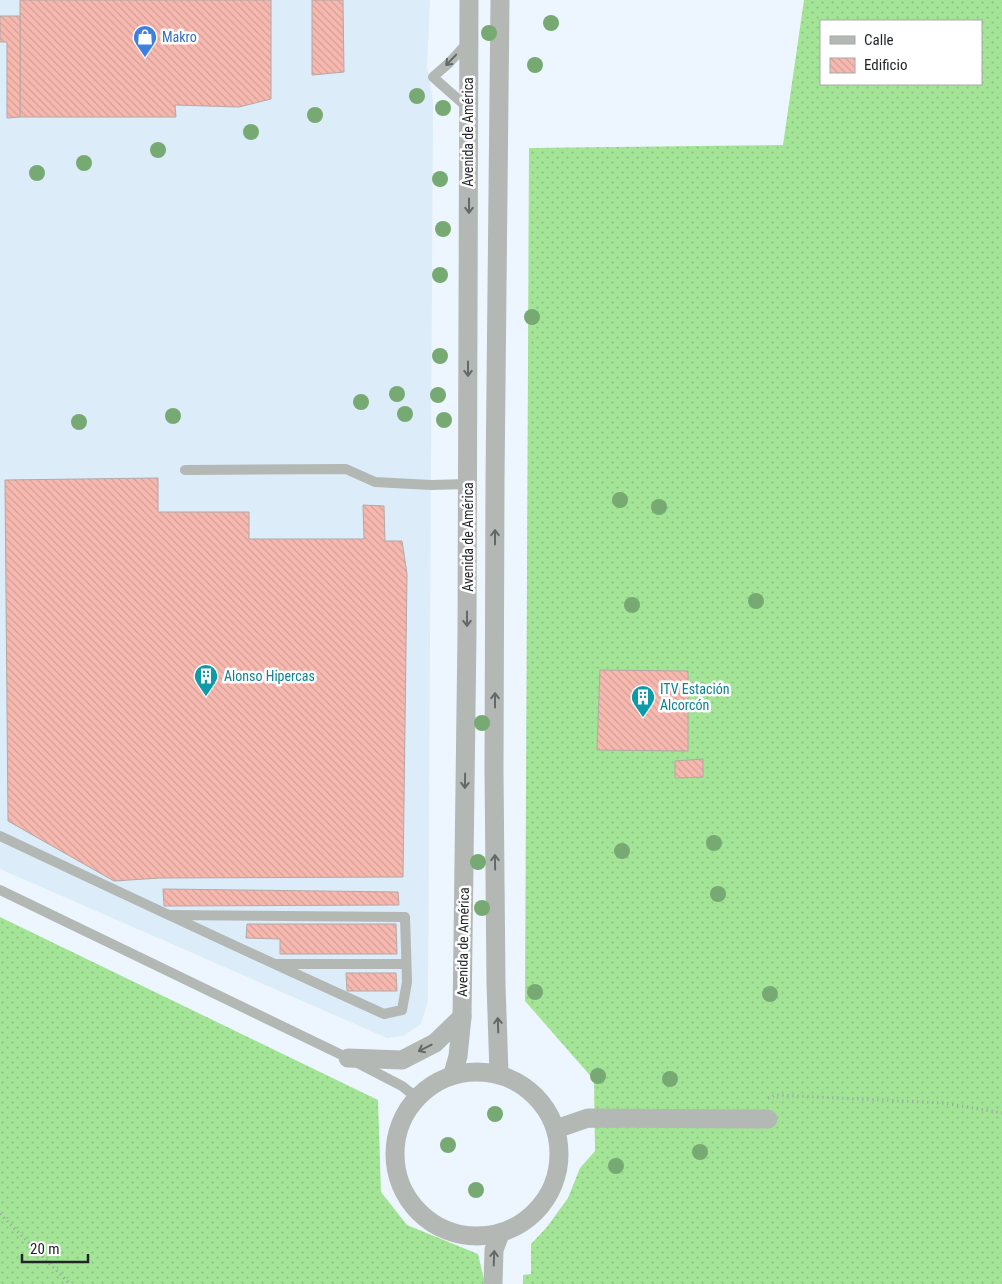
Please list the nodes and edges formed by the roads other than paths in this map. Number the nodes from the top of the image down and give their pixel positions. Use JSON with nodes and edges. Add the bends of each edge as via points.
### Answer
{"nodes":[{"id":1,"x":469,"y":0,"type":"edge"},
{"id":2,"x":500,"y":0,"type":"edge"},
{"id":3,"x":468,"y":42,"type":"junction"},
{"id":4,"x":468,"y":108,"type":"junction"},
{"id":5,"x":185,"y":470,"type":"dead end"},
{"id":6,"x":468,"y":484,"type":"junction"},
{"id":7,"x":0,"y":836,"type":"edge"},
{"id":8,"x":0,"y":890,"type":"edge"},
{"id":9,"x":170,"y":915,"type":"junction"},
{"id":10,"x":274,"y":964,"type":"junction"},
{"id":11,"x":406,"y":964,"type":"junction"},
{"id":12,"x":462,"y":1017,"type":"junction"},
{"id":13,"x":348,"y":1058,"type":"junction"},
{"id":14,"x":500,"y":1073,"type":"junction"},
{"id":15,"x":453,"y":1074,"type":"junction"},
{"id":16,"x":416,"y":1097,"type":"junction"},
{"id":17,"x":768,"y":1119,"type":"road end"},
{"id":18,"x":556,"y":1129,"type":"junction"},
{"id":19,"x":500,"y":1234,"type":"junction"},
{"id":20,"x":493,"y":1284,"type":"edge"}],
"edges":[{"from":1,"to":3,"type":"street","name":"Avenida de América"},
{"from":14,"to":2,"type":"street","name":"Avenida de América","one_way":true,"via":[[494,770]]},
{"from":3,"to":4,"type":"street","name":"Avenida de América"},
{"from":3,"to":4,"type":"lane","one_way":true,"via":[[433,77]]},
{"from":4,"to":6,"type":"street","name":"Avenida de América","one_way":true},
{"from":5,"to":6,"type":"lane","via":[[346,469],[375,482]]},
{"from":6,"to":12,"type":"street","name":"Avenida de América","one_way":true},
{"from":7,"to":9,"type":"lane"},
{"from":8,"to":13,"type":"lane"},
{"from":9,"to":10,"type":"lane"},
{"from":9,"to":11,"type":"lane","via":[[405,917]]},
{"from":10,"to":11,"type":"lane"},
{"from":10,"to":11,"type":"lane","via":[[384,1014],[402,1010],[407,982]]},
{"from":12,"to":13,"type":"street","one_way":true,"via":[[435,1043],[402,1060]]},
{"from":12,"to":15,"type":"street","name":"Avenida de América"},
{"from":13,"to":16,"type":"lane","via":[[402,1086]]},
{"from":14,"to":15,"type":"street","via":[[476,1070]]},
{"from":14,"to":18,"type":"street","via":[[524,1085],[544,1104]]},
{"from":15,"to":16,"type":"street","via":[[433,1083]]},
{"from":16,"to":19,"type":"street","via":[[401,1120],[395,1146],[396,1173],[406,1198],[424,1218],[447,1231],[473,1237]]},
{"from":17,"to":18,"type":"street","via":[[588,1118]]},
{"from":18,"to":19,"type":"street","via":[[560,1155],[555,1181],[543,1204],[524,1222]]},
{"from":20,"to":19,"type":"street","one_way":true,"via":[[494,1250]]}]}
